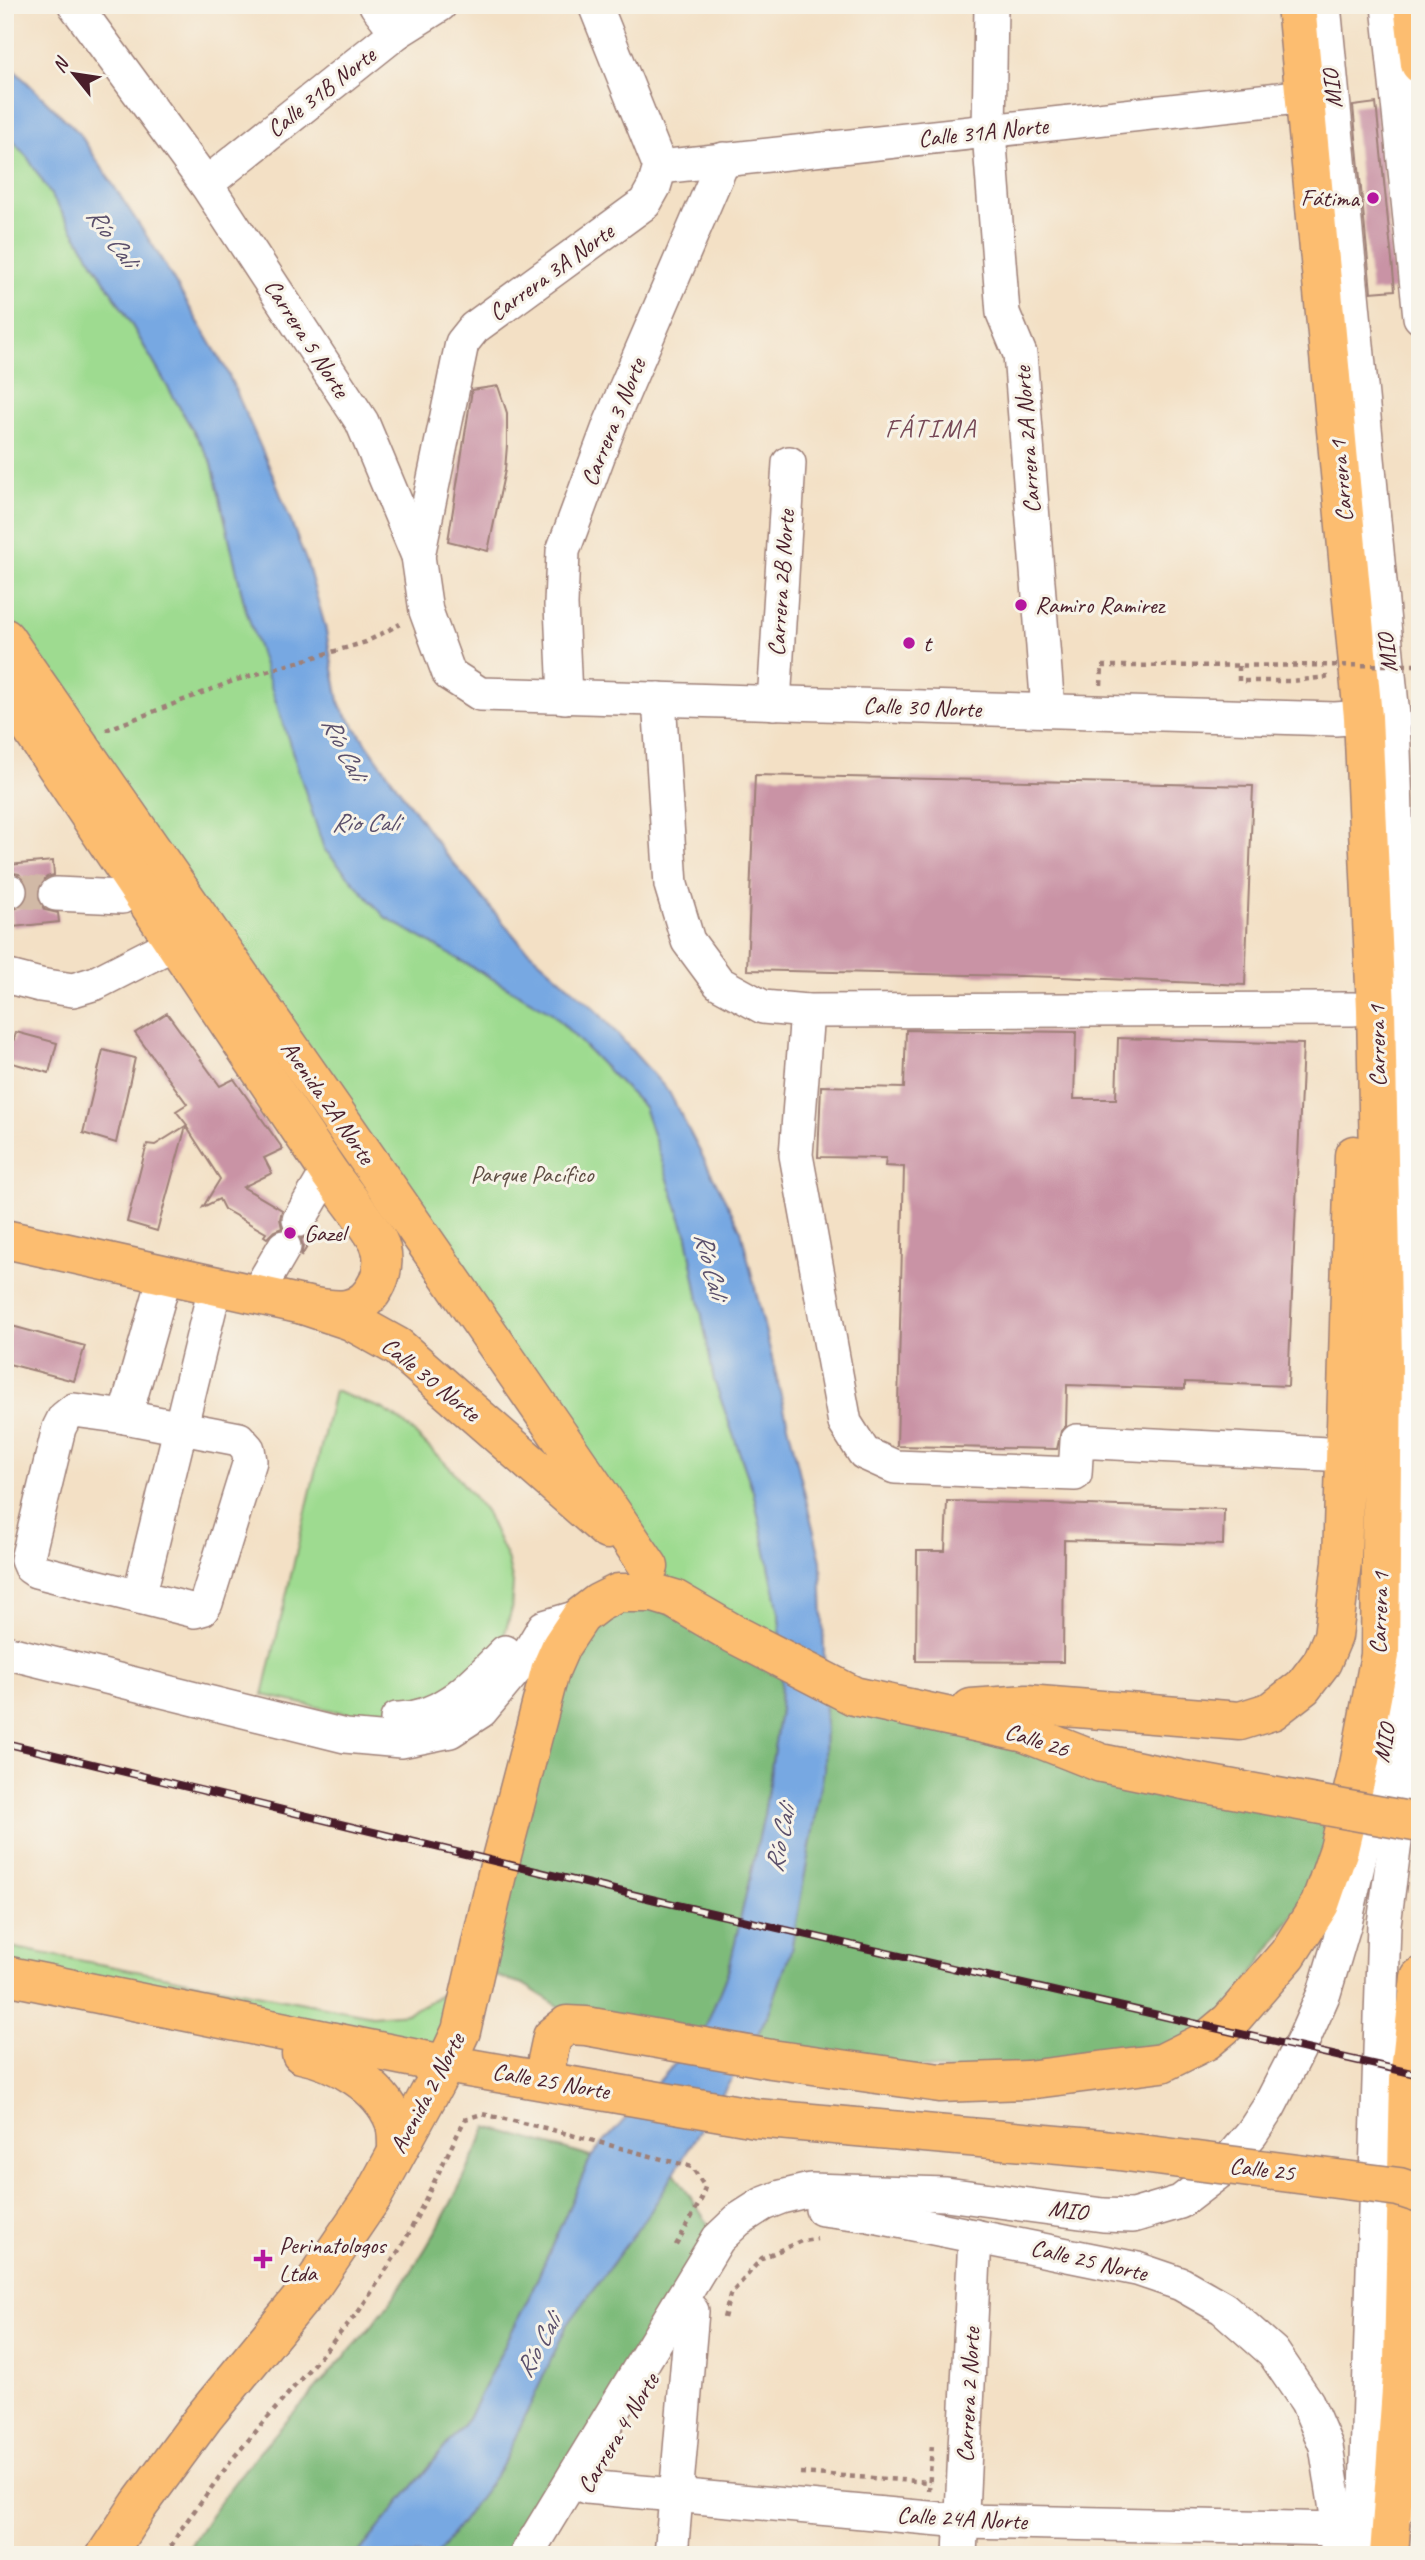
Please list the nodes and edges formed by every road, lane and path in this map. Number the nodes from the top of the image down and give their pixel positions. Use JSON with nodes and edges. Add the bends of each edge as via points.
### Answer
{"nodes":[{"id":1,"x":75,"y":5,"type":"edge"},
{"id":2,"x":376,"y":5,"type":"edge"},
{"id":3,"x":440,"y":5,"type":"edge"},
{"id":4,"x":595,"y":5,"type":"edge"},
{"id":5,"x":991,"y":5,"type":"edge"},
{"id":6,"x":1296,"y":5,"type":"edge"},
{"id":7,"x":1324,"y":5,"type":"edge"},
{"id":8,"x":1388,"y":5,"type":"edge"},
{"id":9,"x":1413,"y":5,"type":"edge"},
{"id":10,"x":397,"y":32,"type":"junction"},
{"id":11,"x":1420,"y":64,"type":"edge"},
{"id":12,"x":1306,"y":96,"type":"junction"},
{"id":13,"x":989,"y":132,"type":"junction"},
{"id":14,"x":724,"y":159,"type":"junction"},
{"id":15,"x":660,"y":167,"type":"junction"},
{"id":16,"x":206,"y":184,"type":"junction"},
{"id":17,"x":1420,"y":317,"type":"edge"},
{"id":18,"x":789,"y":463,"type":"dead end"},
{"id":19,"x":418,"y":556,"type":"junction"},
{"id":20,"x":426,"y":611,"type":"junction"},
{"id":21,"x":5,"y":638,"type":"edge"},
{"id":22,"x":1420,"y":665,"type":"edge"},
{"id":23,"x":1102,"y":666,"type":"dead end"},
{"id":24,"x":1239,"y":666,"type":"junction"},
{"id":25,"x":1336,"y":676,"type":"dead end"},
{"id":26,"x":5,"y":690,"type":"edge"},
{"id":27,"x":480,"y":694,"type":"joint"},
{"id":28,"x":565,"y":697,"type":"junction"},
{"id":29,"x":659,"y":699,"type":"junction"},
{"id":30,"x":774,"y":703,"type":"junction"},
{"id":31,"x":1048,"y":710,"type":"junction"},
{"id":32,"x":1363,"y":717,"type":"junction"},
{"id":33,"x":101,"y":732,"type":"dead end"},
{"id":34,"x":1371,"y":884,"type":"junction"},
{"id":35,"x":138,"y":887,"type":"junction"},
{"id":36,"x":56,"y":894,"type":"tunnel mouth"},
{"id":37,"x":190,"y":935,"type":"junction"},
{"id":38,"x":5,"y":976,"type":"edge"},
{"id":39,"x":1353,"y":1009,"type":"junction"},
{"id":40,"x":807,"y":1011,"type":"junction"},
{"id":41,"x":328,"y":1171,"type":"junction"},
{"id":42,"x":5,"y":1239,"type":"edge"},
{"id":43,"x":165,"y":1276,"type":"junction"},
{"id":44,"x":215,"y":1287,"type":"junction"},
{"id":45,"x":256,"y":1295,"type":"junction"},
{"id":46,"x":303,"y":1305,"type":"junction"},
{"id":47,"x":125,"y":1417,"type":"junction"},
{"id":48,"x":180,"y":1428,"type":"junction"},
{"id":49,"x":1346,"y":1455,"type":"junction"},
{"id":50,"x":649,"y":1567,"type":"junction"},
{"id":51,"x":139,"y":1597,"type":"junction"},
{"id":52,"x":674,"y":1599,"type":"junction"},
{"id":53,"x":581,"y":1616,"type":"junction"},
{"id":54,"x":544,"y":1627,"type":"junction"},
{"id":55,"x":5,"y":1632,"type":"edge"},
{"id":56,"x":1420,"y":1650,"type":"edge"},
{"id":57,"x":5,"y":1652,"type":"edge"},
{"id":58,"x":923,"y":1712,"type":"junction"},
{"id":59,"x":1420,"y":1823,"type":"edge"},
{"id":60,"x":1420,"y":1977,"type":"edge"},
{"id":61,"x":6,"y":1979,"type":"edge"},
{"id":62,"x":240,"y":2024,"type":"junction"},
{"id":63,"x":446,"y":2063,"type":"junction"},
{"id":64,"x":551,"y":2081,"type":"junction"},
{"id":65,"x":397,"y":2148,"type":"junction"},
{"id":66,"x":1103,"y":2149,"type":"joint"},
{"id":67,"x":1420,"y":2194,"type":"edge"},
{"id":68,"x":702,"y":2198,"type":"dead end"},
{"id":69,"x":975,"y":2236,"type":"junction"},
{"id":70,"x":828,"y":2238,"type":"dead end"},
{"id":71,"x":692,"y":2311,"type":"junction"},
{"id":72,"x":723,"y":2319,"type":"dead end"},
{"id":73,"x":1411,"y":2353,"type":"edge"},
{"id":74,"x":932,"y":2441,"type":"dead end"},
{"id":75,"x":1420,"y":2465,"type":"edge"},
{"id":76,"x":791,"y":2473,"type":"dead end"},
{"id":77,"x":586,"y":2487,"type":"junction"},
{"id":78,"x":676,"y":2494,"type":"junction"},
{"id":79,"x":962,"y":2521,"type":"junction"},
{"id":80,"x":1390,"y":2539,"type":"edge"},
{"id":81,"x":1338,"y":2542,"type":"edge"},
{"id":82,"x":106,"y":2555,"type":"edge"},
{"id":83,"x":166,"y":2555,"type":"edge"},
{"id":84,"x":526,"y":2555,"type":"edge"},
{"id":85,"x":545,"y":2555,"type":"edge"},
{"id":86,"x":671,"y":2555,"type":"edge"},
{"id":87,"x":960,"y":2555,"type":"edge"},
{"id":88,"x":1364,"y":2555,"type":"edge"}],
"edges":[{"from":1,"to":16,"type":"street","name":"Carrera 5 Norte"},
{"from":2,"to":10,"type":"street"},
{"from":3,"to":10,"type":"street","name":"Calle 31B Norte"},
{"from":4,"to":15,"type":"street"},
{"from":5,"to":13,"type":"street","name":"Carrera 2A Norte"},
{"from":6,"to":12,"type":"main road","name":"Carrera 1"},
{"from":7,"to":84,"type":"street","name":"MIO","via":[[1393,716],[1402,1008],[1404,1348],[1400,1656],[1355,1881],[1324,1993],[1287,2073],[1252,2133],[1218,2173],[1180,2202],[1133,2216],[946,2194],[810,2190],[747,2213],[718,2239]]},
{"from":8,"to":17,"type":"street"},
{"from":9,"to":11,"type":"main road"},
{"from":10,"to":16,"type":"street","name":"Calle 31B Norte"},
{"from":12,"to":13,"type":"street","name":"Calle 31A Norte"},
{"from":12,"to":32,"type":"main road","name":"Carrera 1"},
{"from":13,"to":14,"type":"street","name":"Calle 31A Norte"},
{"from":13,"to":31,"type":"street","name":"Carrera 2A Norte","via":[[1003,313],[1020,354]]},
{"from":14,"to":15,"type":"street","name":"Calle 31A Norte"},
{"from":14,"to":28,"type":"street","name":"Carrera 3 Norte","via":[[610,424],[563,551]]},
{"from":15,"to":19,"type":"street","name":"Carrera 3A Norte","via":[[645,203],[474,328],[462,343]]},
{"from":16,"to":19,"type":"street","name":"Carrera 5 Norte","via":[[362,422]]},
{"from":18,"to":30,"type":"street","name":"Carrera 2B Norte"},
{"from":19,"to":20,"type":"street","name":"Carrera 5 Norte"},
{"from":20,"to":27,"type":"street","name":"Carrera 5 Norte","via":[[449,674]]},
{"from":20,"to":33,"type":"path","via":[[366,642],[233,681]]},
{"from":21,"to":37,"type":"main road","name":"Avenida 2A Norte"},
{"from":22,"to":24,"type":"path","bridge":true},
{"from":23,"to":24,"type":"path","bridge":true},
{"from":24,"to":25,"type":"path","via":[[1239,681]]},
{"from":26,"to":35,"type":"main road","name":"Avenida 2A Norte"},
{"from":27,"to":28,"type":"street","name":"Calle 30 Norte"},
{"from":28,"to":29,"type":"street","name":"Calle 30 Norte"},
{"from":29,"to":30,"type":"street","name":"Calle 30 Norte"},
{"from":29,"to":40,"type":"street","via":[[671,885],[688,941],[719,983],[763,1007]]},
{"from":30,"to":31,"type":"street","name":"Calle 30 Norte"},
{"from":31,"to":32,"type":"street","name":"Calle 30 Norte"},
{"from":32,"to":34,"type":"main road","name":"Carrera 1"},
{"from":34,"to":39,"type":"main road"},
{"from":34,"to":64,"type":"main road","name":"Carrera 1","via":[[1383,1362],[1380,1655],[1339,1849],[1321,1904],[1288,1954],[1230,2021],[1206,2041],[1162,2063],[1027,2080],[940,2082],[567,2025],[552,2037]]},
{"from":35,"to":36,"type":"street","via":[[122,897]]},
{"from":35,"to":37,"type":"main road","name":"Avenida 2A Norte"},
{"from":37,"to":38,"type":"street","via":[[73,990]]},
{"from":37,"to":41,"type":"main road","name":"Avenida 2A Norte"},
{"from":37,"to":50,"type":"main road","name":"Avenida 2A Norte","via":[[476,1312]]},
{"from":39,"to":40,"type":"street"},
{"from":39,"to":49,"type":"main road","via":[[1354,1185]]},
{"from":40,"to":49,"type":"street","via":[[796,1155],[845,1423],[864,1453],[895,1467],[1076,1475],[1077,1441]]},
{"from":41,"to":45,"type":"street"},
{"from":41,"to":46,"type":"main road","name":"Avenida 2A Norte","via":[[378,1242],[383,1263],[372,1293],[360,1303],[347,1309]]},
{"from":42,"to":43,"type":"main road","name":"Calle 30 Norte"},
{"from":43,"to":44,"type":"main road","name":"Calle 30 Norte"},
{"from":43,"to":47,"type":"street"},
{"from":44,"to":45,"type":"main road","name":"Calle 30 Norte"},
{"from":44,"to":48,"type":"street"},
{"from":45,"to":46,"type":"main road","name":"Calle 30 Norte"},
{"from":46,"to":50,"type":"main road","name":"Calle 30 Norte","via":[[351,1321],[398,1347]]},
{"from":47,"to":48,"type":"street"},
{"from":47,"to":51,"type":"street","via":[[75,1410],[64,1418],[27,1560],[36,1571]]},
{"from":48,"to":51,"type":"street"},
{"from":48,"to":51,"type":"street","via":[[239,1439],[248,1449],[250,1461],[202,1609]]},
{"from":49,"to":58,"type":"main road","via":[[1342,1562],[1333,1636],[1322,1662],[1303,1687],[1272,1712],[1240,1721],[1027,1704]]},
{"from":50,"to":52,"type":"main road","name":"Calle 30 Norte"},
{"from":52,"to":53,"type":"main road","name":"Avenida 2 Norte","via":[[640,1591],[618,1593]]},
{"from":52,"to":58,"type":"main road","name":"Calle 26","via":[[854,1696]]},
{"from":53,"to":54,"type":"street"},
{"from":53,"to":63,"type":"main road","name":"Avenida 2 Norte","via":[[550,1671],[461,2031]]},
{"from":54,"to":55,"type":"street","via":[[514,1643],[465,1693],[439,1710],[401,1719],[353,1715]]},
{"from":54,"to":57,"type":"street","via":[[481,1712],[450,1731],[401,1741],[345,1736]]},
{"from":56,"to":88,"type":"street","name":"MIO","via":[[1384,1924]]},
{"from":58,"to":59,"type":"main road","name":"Calle 26","bridge":true,"via":[[1025,1733],[1101,1763]]},
{"from":60,"to":73,"type":"main road","via":[[1409,2080]]},
{"from":61,"to":62,"type":"main road","name":"Calle 25 Norte"},
{"from":62,"to":63,"type":"main road","name":"Calle 25 Norte"},
{"from":62,"to":65,"type":"main road","via":[[285,2050],[320,2057],[364,2084],[395,2122]]},
{"from":63,"to":64,"type":"main road","name":"Calle 25 Norte"},
{"from":63,"to":65,"type":"main road","name":"Avenida 2 Norte"},
{"from":64,"to":66,"type":"main road","name":"Calle 25 Norte","via":[[756,2118]]},
{"from":65,"to":82,"type":"main road","name":"Avenida 2 Norte","via":[[373,2196],[314,2283],[204,2417]]},
{"from":66,"to":67,"type":"main road","name":"Calle 25","bridge":true,"via":[[1399,2187]]},
{"from":68,"to":83,"type":"path","via":[[705,2186],[692,2167],[482,2114],[465,2119],[405,2241],[359,2311],[234,2457]]},
{"from":69,"to":71,"type":"street","name":"Calle 25 Norte","via":[[821,2209],[781,2220],[729,2253]]},
{"from":69,"to":79,"type":"street","name":"Carrera 2 Norte"},
{"from":69,"to":81,"type":"street","name":"Calle 25 Norte","via":[[1136,2269],[1181,2284],[1223,2308],[1273,2352],[1307,2402],[1326,2446]]},
{"from":70,"to":72,"type":"path","via":[[801,2241],[762,2258],[730,2295]]},
{"from":71,"to":77,"type":"street","name":"Carrera 4 Norte"},
{"from":71,"to":78,"type":"street"},
{"from":73,"to":80,"type":"main road"},
{"from":74,"to":76,"type":"path","via":[[930,2482]]},
{"from":75,"to":80,"type":"street"},
{"from":77,"to":78,"type":"street","name":"Calle 24A Norte"},
{"from":77,"to":85,"type":"street","name":"Carrera 4 Norte"},
{"from":78,"to":79,"type":"street","name":"Calle 24A Norte"},
{"from":78,"to":86,"type":"street"},
{"from":79,"to":81,"type":"street","name":"Calle 24A Norte"},
{"from":79,"to":87,"type":"street","name":"Carrera 2 Norte"}]}
